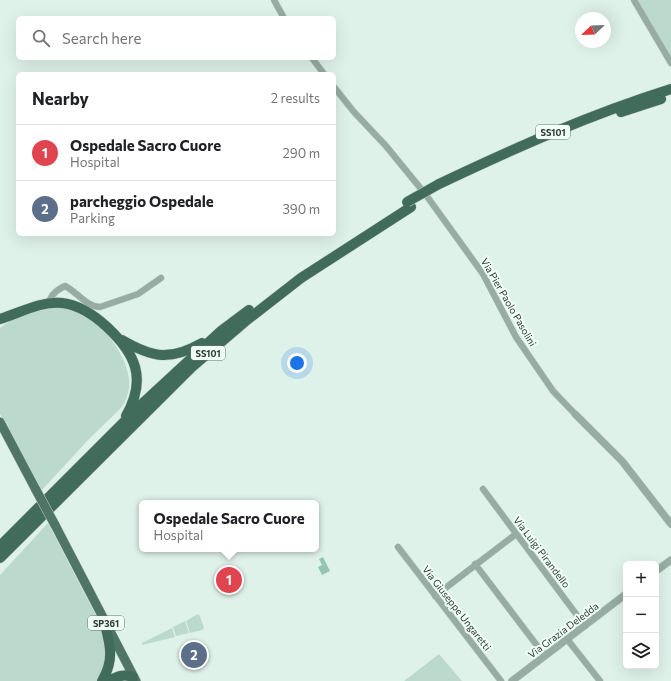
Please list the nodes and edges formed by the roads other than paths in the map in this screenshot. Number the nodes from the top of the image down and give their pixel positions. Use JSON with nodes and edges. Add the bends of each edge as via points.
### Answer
{"nodes":[{"id":1,"x":274,"y":0,"type":"edge"},
{"id":2,"x":634,"y":0,"type":"edge"},
{"id":3,"x":283,"y":16,"type":"edge"},
{"id":4,"x":314,"y":60,"type":"edge"},
{"id":5,"x":671,"y":63,"type":"edge"},
{"id":6,"x":322,"y":72,"type":"edge"},
{"id":7,"x":671,"y":88,"type":"edge"},
{"id":8,"x":336,"y":90,"type":"edge"},
{"id":9,"x":671,"y":96,"type":"edge"},
{"id":10,"x":440,"y":187,"type":"junction"},
{"id":11,"x":409,"y":205,"type":"junction"},
{"id":12,"x":161,"y":278,"type":"dead end"},
{"id":13,"x":49,"y":303,"type":"junction"},
{"id":14,"x":13,"y":315,"type":"junction"},
{"id":15,"x":0,"y":319,"type":"edge"},
{"id":16,"x":0,"y":324,"type":"edge"},
{"id":17,"x":221,"y":331,"type":"junction"},
{"id":18,"x":120,"y":339,"type":"junction"},
{"id":19,"x":576,"y":415,"type":"joint"},
{"id":20,"x":0,"y":422,"type":"edge"},
{"id":21,"x":122,"y":425,"type":"junction"},
{"id":22,"x":482,"y":489,"type":"dead end"},
{"id":23,"x":671,"y":524,"type":"edge"},
{"id":24,"x":30,"y":528,"type":"junction"},
{"id":25,"x":516,"y":534,"type":"junction"},
{"id":26,"x":0,"y":546,"type":"edge"},
{"id":27,"x":398,"y":547,"type":"dead end"},
{"id":28,"x":0,"y":558,"type":"edge"},
{"id":29,"x":671,"y":560,"type":"edge"},
{"id":30,"x":0,"y":564,"type":"edge"},
{"id":31,"x":475,"y":564,"type":"junction"},
{"id":32,"x":659,"y":569,"type":"edge"},
{"id":33,"x":435,"y":596,"type":"junction"},
{"id":34,"x":623,"y":596,"type":"edge"},
{"id":35,"x":104,"y":621,"type":"junction"},
{"id":36,"x":585,"y":626,"type":"junction"},
{"id":37,"x":567,"y":639,"type":"junction"},
{"id":38,"x":545,"y":656,"type":"junction"},
{"id":39,"x":134,"y":680,"type":"edge"},
{"id":40,"x":102,"y":681,"type":"edge"},
{"id":41,"x":109,"y":681,"type":"edge"},
{"id":42,"x":501,"y":681,"type":"edge"},
{"id":43,"x":512,"y":681,"type":"edge"},
{"id":44,"x":600,"y":681,"type":"edge"}],
"edges":[{"from":1,"to":3,"type":"street"},
{"from":2,"to":5,"type":"street"},
{"from":4,"to":6,"type":"street"},
{"from":7,"to":10,"type":"highway","number":"SS101","via":[[551,132],[507,151]]},
{"from":8,"to":19,"type":"street","name":"Via Pier Paolo Pasolini","via":[[426,195],[483,274],[516,336],[553,392]]},
{"from":9,"to":10,"type":"highway","number":"SS101","via":[[567,131]]},
{"from":10,"to":11,"type":"highway","number":"SS101"},
{"from":11,"to":17,"type":"highway","number":"SS101","via":[[298,273]]},
{"from":11,"to":24,"type":"highway","number":"SS101","via":[[302,278],[192,366]]},
{"from":12,"to":13,"type":"street","via":[[138,294],[100,307],[88,303],[65,286],[54,292]]},
{"from":13,"to":14,"type":"highway"},
{"from":13,"to":18,"type":"highway","via":[[63,303],[90,312]]},
{"from":14,"to":15,"type":"highway"},
{"from":14,"to":16,"type":"highway"},
{"from":17,"to":18,"type":"highway","via":[[190,350],[168,355],[144,352]]},
{"from":17,"to":21,"type":"highway","number":"SS101"},
{"from":18,"to":21,"type":"highway","via":[[135,364],[137,377],[136,393]]},
{"from":19,"to":23,"type":"street","name":"Via Pier Paolo Pasolini","via":[[622,460]]},
{"from":20,"to":35,"type":"main road","number":"SP361","bridge":true},
{"from":21,"to":26,"type":"highway","number":"SS101"},
{"from":22,"to":25,"type":"street","name":"Via Luigi Pirandello"},
{"from":24,"to":28,"type":"highway","number":"SS101"},
{"from":24,"to":30,"type":"highway","via":[[20,544]]},
{"from":25,"to":31,"type":"street"},
{"from":25,"to":36,"type":"street","name":"Via Luigi Pirandello"},
{"from":27,"to":33,"type":"street","name":"Via Giuseppe Ungaretti"},
{"from":29,"to":32,"type":"street"},
{"from":31,"to":33,"type":"street"},
{"from":31,"to":38,"type":"street"},
{"from":33,"to":42,"type":"street","name":"Via Giuseppe Ungaretti"},
{"from":34,"to":36,"type":"street","name":"Via Grazia Deledda"},
{"from":35,"to":39,"type":"main road","number":"SP361"},
{"from":35,"to":40,"type":"highway","via":[[111,657]]},
{"from":36,"to":37,"type":"street","name":"Via Grazia Deledda"},
{"from":37,"to":38,"type":"street","name":"Via Grazia Deledda"},
{"from":37,"to":44,"type":"street"},
{"from":38,"to":43,"type":"street","name":"Via Grazia Deledda"},
{"from":39,"to":41,"type":"highway","via":[[122,675]]}]}
